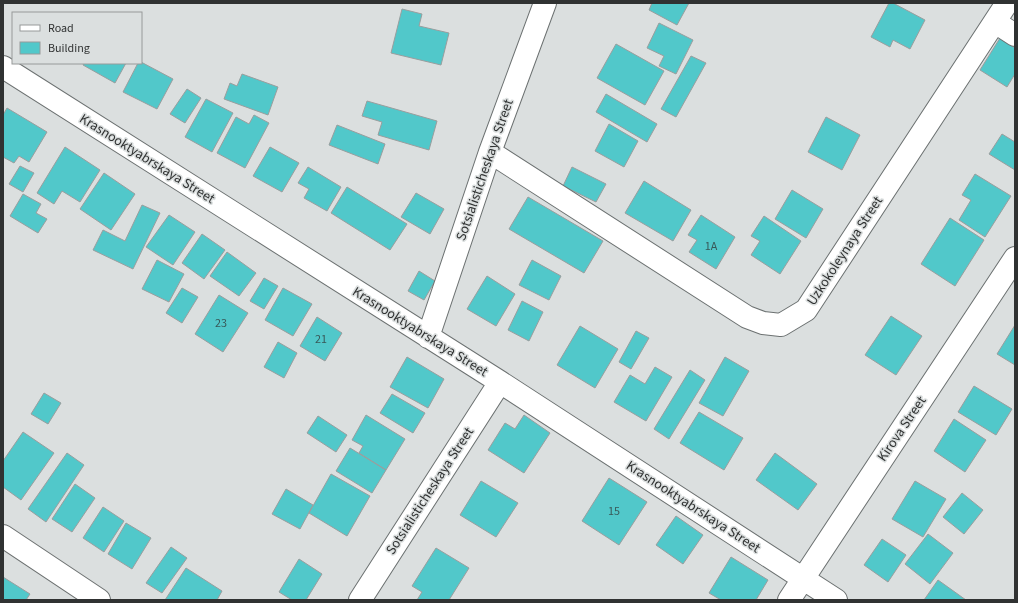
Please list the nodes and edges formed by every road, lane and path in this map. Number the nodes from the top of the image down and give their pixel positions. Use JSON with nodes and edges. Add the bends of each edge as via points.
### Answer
{"nodes":[{"id":1,"x":545,"y":3,"type":"edge"},
{"id":2,"x":1006,"y":3,"type":"edge"},
{"id":3,"x":995,"y":22,"type":"junction"},
{"id":4,"x":1015,"y":35,"type":"edge"},
{"id":5,"x":3,"y":67,"type":"edge"},
{"id":6,"x":490,"y":152,"type":"junction"},
{"id":7,"x":1015,"y":258,"type":"edge"},
{"id":8,"x":428,"y":338,"type":"junction"},
{"id":9,"x":500,"y":382,"type":"junction"},
{"id":10,"x":3,"y":536,"type":"edge"},
{"id":11,"x":803,"y":578,"type":"junction"},
{"id":12,"x":99,"y":600,"type":"edge"},
{"id":13,"x":360,"y":600,"type":"edge"},
{"id":14,"x":788,"y":600,"type":"edge"},
{"id":15,"x":836,"y":600,"type":"edge"}],
"edges":[{"from":1,"to":6,"type":"street","name":"Sotsialisticheskaya Street"},
{"from":2,"to":3,"type":"street","name":"Uzkokoleynaya Street"},
{"from":3,"to":4,"type":"street"},
{"from":3,"to":6,"type":"street","name":"Uzkokoleynaya Street","via":[[806,310],[781,325],[763,323],[747,317]]},
{"from":5,"to":8,"type":"street","name":"Krasnooktyabrskaya Street"},
{"from":6,"to":8,"type":"street","name":"Sotsialisticheskaya Street"},
{"from":7,"to":11,"type":"street","name":"Kirova Street"},
{"from":8,"to":9,"type":"street","name":"Krasnooktyabrskaya Street"},
{"from":9,"to":11,"type":"street","name":"Krasnooktyabrskaya Street"},
{"from":9,"to":13,"type":"street","name":"Sotsialisticheskaya Street"},
{"from":10,"to":12,"type":"street"},
{"from":11,"to":14,"type":"street","name":"Kirova Street"},
{"from":11,"to":15,"type":"street","name":"Krasnooktyabrskaya Street"}]}
